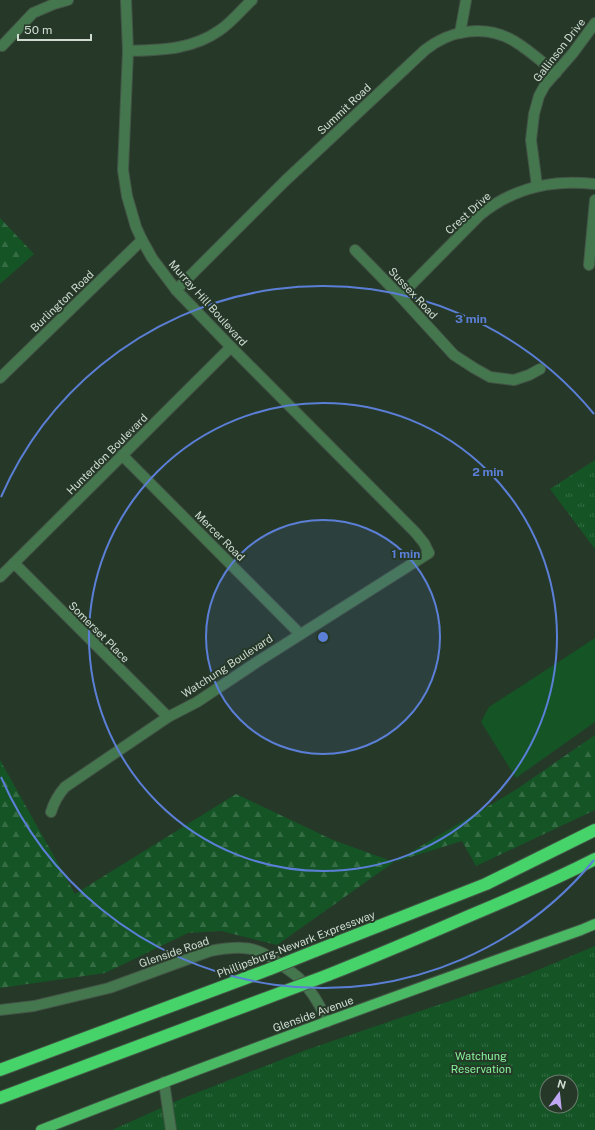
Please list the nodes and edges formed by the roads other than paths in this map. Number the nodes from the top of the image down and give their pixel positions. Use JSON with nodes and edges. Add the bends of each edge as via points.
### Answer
{"nodes":[{"id":1,"x":68,"y":0,"type":"edge"},
{"id":2,"x":126,"y":0,"type":"edge"},
{"id":3,"x":252,"y":0,"type":"edge"},
{"id":4,"x":466,"y":0,"type":"edge"},
{"id":5,"x":595,"y":22,"type":"edge"},
{"id":6,"x":460,"y":32,"type":"junction"},
{"id":7,"x":2,"y":46,"type":"dead end"},
{"id":8,"x":128,"y":51,"type":"junction"},
{"id":9,"x":556,"y":73,"type":"junction"},
{"id":10,"x":595,"y":184,"type":"edge"},
{"id":11,"x":537,"y":186,"type":"junction"},
{"id":12,"x":595,"y":200,"type":"edge"},
{"id":13,"x":142,"y":240,"type":"junction"},
{"id":14,"x":354,"y":250,"type":"dead end"},
{"id":15,"x":589,"y":265,"type":"dead end"},
{"id":16,"x":176,"y":290,"type":"junction"},
{"id":17,"x":400,"y":296,"type":"junction"},
{"id":18,"x":231,"y":347,"type":"junction"},
{"id":19,"x":540,"y":369,"type":"dead end"},
{"id":20,"x":0,"y":378,"type":"edge"},
{"id":21,"x":122,"y":455,"type":"junction"},
{"id":22,"x":429,"y":553,"type":"joint"},
{"id":23,"x":14,"y":563,"type":"junction"},
{"id":24,"x":0,"y":577,"type":"edge"},
{"id":25,"x":300,"y":634,"type":"junction"},
{"id":26,"x":168,"y":717,"type":"junction"},
{"id":27,"x":51,"y":812,"type":"dead end"},
{"id":28,"x":595,"y":830,"type":"edge"},
{"id":29,"x":595,"y":859,"type":"edge"},
{"id":30,"x":595,"y":924,"type":"edge"},
{"id":31,"x":0,"y":1010,"type":"edge"},
{"id":32,"x":327,"y":1022,"type":"junction"},
{"id":33,"x":0,"y":1070,"type":"edge"},
{"id":34,"x":164,"y":1082,"type":"junction"},
{"id":35,"x":0,"y":1098,"type":"edge"},
{"id":36,"x":41,"y":1130,"type":"edge"},
{"id":37,"x":171,"y":1130,"type":"edge"}],
"edges":[{"from":1,"to":7,"type":"street","via":[[33,14]]},
{"from":2,"to":8,"type":"street","name":"Murray Hill Boulevard"},
{"from":3,"to":8,"type":"street","via":[[221,30],[198,43],[164,50]]},
{"from":4,"to":6,"type":"street"},
{"from":5,"to":9,"type":"street","name":"Gallinson Drive"},
{"from":6,"to":9,"type":"street","name":"Summit Road","via":[[484,31],[500,35],[514,42]]},
{"from":6,"to":16,"type":"street","name":"Summit Road","via":[[424,50],[285,181]]},
{"from":8,"to":13,"type":"street","name":"Murray Hill Boulevard","via":[[123,170],[127,196]]},
{"from":9,"to":11,"type":"street","name":"Gallinson Drive","via":[[539,96],[534,114],[531,140]]},
{"from":10,"to":11,"type":"street","name":"Crest Drive","via":[[563,182]]},
{"from":11,"to":17,"type":"street","name":"Crest Drive","via":[[510,195],[492,206]]},
{"from":12,"to":15,"type":"street"},
{"from":13,"to":16,"type":"street","name":"Murray Hill Boulevard"},
{"from":13,"to":20,"type":"street","name":"Burlington Road"},
{"from":14,"to":17,"type":"street","name":"Sussex Road"},
{"from":16,"to":18,"type":"street","name":"Murray Hill Boulevard"},
{"from":17,"to":19,"type":"street","name":"Sussex Road","via":[[454,355],[484,374],[514,380]]},
{"from":18,"to":21,"type":"street","name":"Hunterdon Boulevard"},
{"from":18,"to":22,"type":"street","name":"Murray Hill Boulevard","via":[[415,532]]},
{"from":21,"to":23,"type":"street","name":"Hunterdon Boulevard"},
{"from":21,"to":25,"type":"street","name":"Mercer Road"},
{"from":22,"to":25,"type":"street","name":"Watchung Boulevard"},
{"from":23,"to":24,"type":"street","name":"Hunterdon Boulevard"},
{"from":23,"to":26,"type":"street","name":"Somerset Place"},
{"from":25,"to":26,"type":"street","name":"Watchung Boulevard","via":[[197,702]]},
{"from":26,"to":27,"type":"street","name":"Watchung Boulevard","via":[[65,787],[54,801]]},
{"from":28,"to":33,"type":"highway","name":"Phillipsburg-Newark Expressway","bridge":true,"via":[[486,884]]},
{"from":29,"to":35,"type":"highway","bridge":true,"via":[[388,951]]},
{"from":30,"to":32,"type":"main road","name":"Glenside Avenue"},
{"from":31,"to":32,"type":"street","name":"Glenside Road","via":[[80,996],[210,951],[245,948],[262,952],[300,979],[322,1009]]},
{"from":32,"to":34,"type":"main road","name":"Glenside Avenue"},
{"from":34,"to":36,"type":"main road","name":"Glenside Avenue"},
{"from":34,"to":37,"type":"street"}]}
